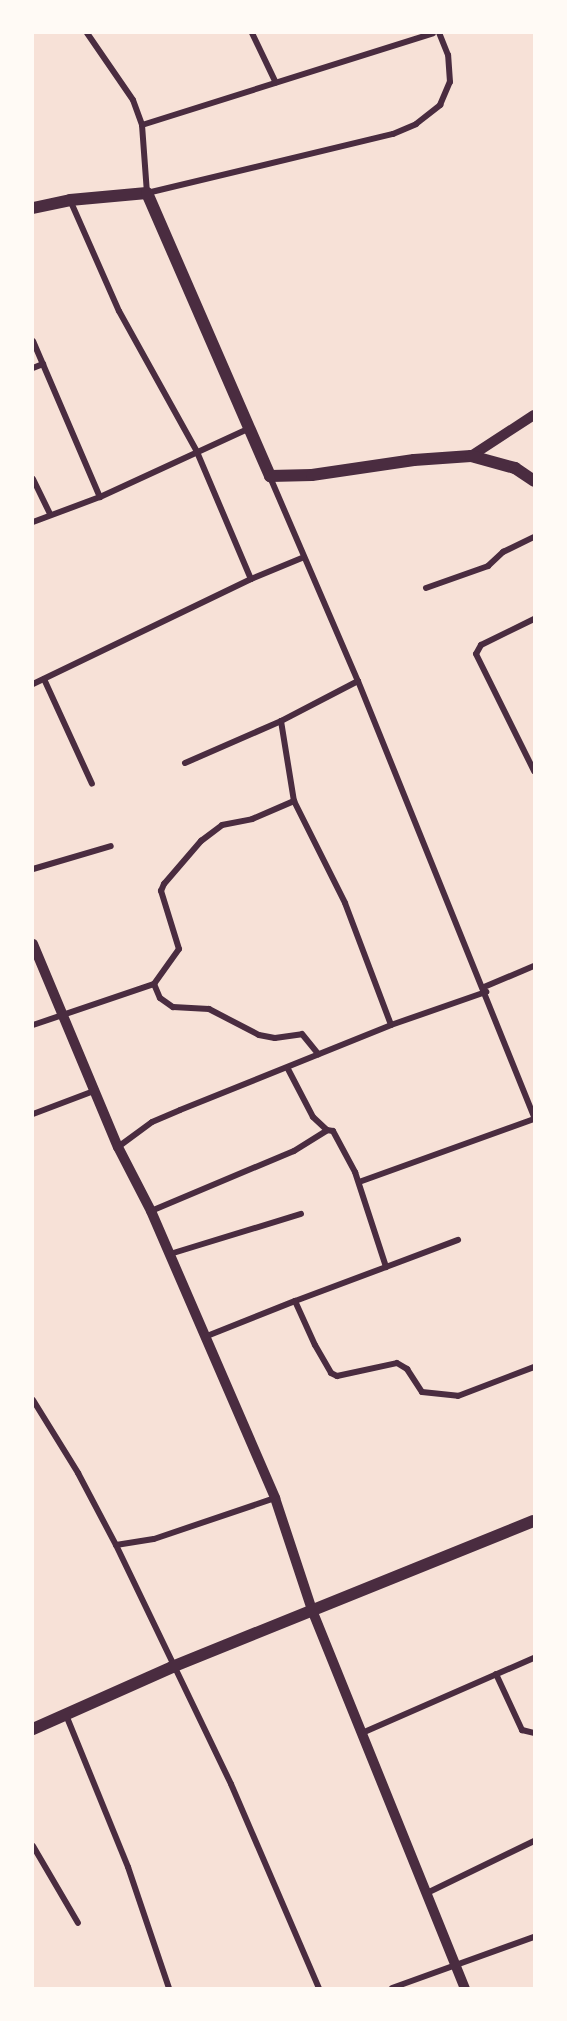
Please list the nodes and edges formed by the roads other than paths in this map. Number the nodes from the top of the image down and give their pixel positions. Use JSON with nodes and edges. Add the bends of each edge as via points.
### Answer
{"nodes":[{"id":1,"x":87,"y":33,"type":"edge"},
{"id":2,"x":252,"y":33,"type":"edge"},
{"id":3,"x":433,"y":33,"type":"edge"},
{"id":4,"x":439,"y":33,"type":"edge"},
{"id":5,"x":276,"y":83,"type":"junction"},
{"id":6,"x":142,"y":125,"type":"junction"},
{"id":7,"x":147,"y":193,"type":"junction"},
{"id":8,"x":70,"y":200,"type":"junction"},
{"id":9,"x":33,"y":208,"type":"edge"},
{"id":10,"x":33,"y":341,"type":"edge"},
{"id":11,"x":43,"y":364,"type":"junction"},
{"id":12,"x":33,"y":368,"type":"edge"},
{"id":13,"x":534,"y":415,"type":"edge"},
{"id":14,"x":250,"y":428,"type":"junction"},
{"id":15,"x":197,"y":452,"type":"junction"},
{"id":16,"x":471,"y":456,"type":"junction"},
{"id":17,"x":270,"y":476,"type":"junction"},
{"id":18,"x":33,"y":479,"type":"edge"},
{"id":19,"x":534,"y":481,"type":"edge"},
{"id":20,"x":100,"y":497,"type":"junction"},
{"id":21,"x":50,"y":514,"type":"junction"},
{"id":22,"x":33,"y":522,"type":"edge"},
{"id":23,"x":534,"y":537,"type":"edge"},
{"id":24,"x":302,"y":558,"type":"junction"},
{"id":25,"x":251,"y":579,"type":"junction"},
{"id":26,"x":426,"y":588,"type":"dead end"},
{"id":27,"x":534,"y":619,"type":"edge"},
{"id":28,"x":44,"y":679,"type":"junction"},
{"id":29,"x":358,"y":681,"type":"junction"},
{"id":30,"x":33,"y":684,"type":"edge"},
{"id":31,"x":281,"y":721,"type":"junction"},
{"id":32,"x":185,"y":763,"type":"dead end"},
{"id":33,"x":534,"y":771,"type":"edge"},
{"id":34,"x":92,"y":784,"type":"dead end"},
{"id":35,"x":294,"y":801,"type":"junction"},
{"id":36,"x":111,"y":846,"type":"dead end"},
{"id":37,"x":33,"y":869,"type":"edge"},
{"id":38,"x":33,"y":945,"type":"edge"},
{"id":39,"x":534,"y":966,"type":"edge"},
{"id":40,"x":154,"y":984,"type":"junction"},
{"id":41,"x":485,"y":989,"type":"junction"},
{"id":42,"x":61,"y":1012,"type":"junction"},
{"id":43,"x":391,"y":1024,"type":"junction"},
{"id":44,"x":33,"y":1025,"type":"edge"},
{"id":45,"x":318,"y":1054,"type":"junction"},
{"id":46,"x":288,"y":1069,"type":"junction"},
{"id":47,"x":94,"y":1091,"type":"junction"},
{"id":48,"x":33,"y":1114,"type":"edge"},
{"id":49,"x":534,"y":1118,"type":"edge"},
{"id":50,"x":327,"y":1130,"type":"junction"},
{"id":51,"x":118,"y":1147,"type":"junction"},
{"id":52,"x":359,"y":1182,"type":"junction"},
{"id":53,"x":151,"y":1211,"type":"junction"},
{"id":54,"x":301,"y":1214,"type":"dead end"},
{"id":55,"x":458,"y":1240,"type":"dead end"},
{"id":56,"x":170,"y":1254,"type":"junction"},
{"id":57,"x":386,"y":1267,"type":"junction"},
{"id":58,"x":295,"y":1301,"type":"junction"},
{"id":59,"x":207,"y":1336,"type":"junction"},
{"id":60,"x":534,"y":1367,"type":"edge"},
{"id":61,"x":33,"y":1400,"type":"edge"},
{"id":62,"x":275,"y":1498,"type":"junction"},
{"id":63,"x":534,"y":1521,"type":"edge"},
{"id":64,"x":116,"y":1545,"type":"junction"},
{"id":65,"x":312,"y":1610,"type":"junction"},
{"id":66,"x":534,"y":1658,"type":"edge"},
{"id":67,"x":172,"y":1667,"type":"junction"},
{"id":68,"x":496,"y":1674,"type":"junction"},
{"id":69,"x":66,"y":1715,"type":"junction"},
{"id":70,"x":33,"y":1729,"type":"edge"},
{"id":71,"x":362,"y":1733,"type":"junction"},
{"id":72,"x":534,"y":1733,"type":"edge"},
{"id":73,"x":534,"y":1841,"type":"edge"},
{"id":74,"x":33,"y":1845,"type":"edge"},
{"id":75,"x":427,"y":1893,"type":"junction"},
{"id":76,"x":78,"y":1923,"type":"dead end"},
{"id":77,"x":534,"y":1937,"type":"edge"},
{"id":78,"x":457,"y":1965,"type":"junction"},
{"id":79,"x":170,"y":1988,"type":"edge"},
{"id":80,"x":319,"y":1988,"type":"edge"},
{"id":81,"x":392,"y":1988,"type":"edge"},
{"id":82,"x":465,"y":1988,"type":"edge"}],
"edges":[{"from":1,"to":6,"type":"street","via":[[133,100]]},
{"from":2,"to":5,"type":"street"},
{"from":3,"to":5,"type":"street"},
{"from":4,"to":7,"type":"street","via":[[448,55],[450,81],[440,105],[416,124],[393,134]]},
{"from":5,"to":6,"type":"street"},
{"from":6,"to":7,"type":"street"},
{"from":7,"to":8,"type":"main road"},
{"from":7,"to":14,"type":"main road"},
{"from":8,"to":9,"type":"main road"},
{"from":8,"to":15,"type":"street","via":[[119,311]]},
{"from":10,"to":11,"type":"street"},
{"from":11,"to":12,"type":"street"},
{"from":11,"to":20,"type":"street"},
{"from":13,"to":16,"type":"street"},
{"from":14,"to":15,"type":"street"},
{"from":14,"to":17,"type":"main road"},
{"from":15,"to":20,"type":"street"},
{"from":15,"to":25,"type":"street"},
{"from":16,"to":17,"type":"main road","via":[[312,475]]},
{"from":16,"to":19,"type":"main road","via":[[515,468]]},
{"from":17,"to":24,"type":"street"},
{"from":18,"to":21,"type":"street"},
{"from":20,"to":21,"type":"street"},
{"from":21,"to":22,"type":"street"},
{"from":23,"to":26,"type":"street","via":[[503,552],[488,566]]},
{"from":24,"to":25,"type":"street"},
{"from":24,"to":29,"type":"street"},
{"from":25,"to":28,"type":"street"},
{"from":27,"to":33,"type":"street","via":[[481,645],[476,654]]},
{"from":28,"to":30,"type":"street"},
{"from":28,"to":34,"type":"street"},
{"from":29,"to":31,"type":"street"},
{"from":29,"to":41,"type":"street"},
{"from":31,"to":32,"type":"street"},
{"from":31,"to":35,"type":"street"},
{"from":35,"to":40,"type":"street","via":[[252,819],[222,825],[201,840],[164,884],[161,891],[179,949]]},
{"from":35,"to":43,"type":"street","via":[[345,903]]},
{"from":36,"to":37,"type":"street"},
{"from":38,"to":42,"type":"street"},
{"from":39,"to":41,"type":"street"},
{"from":40,"to":42,"type":"street"},
{"from":40,"to":45,"type":"street","via":[[160,998],[173,1007],[209,1010],[259,1035],[275,1038],[302,1034]]},
{"from":41,"to":43,"type":"street"},
{"from":41,"to":49,"type":"street"},
{"from":42,"to":44,"type":"street"},
{"from":42,"to":47,"type":"street"},
{"from":43,"to":45,"type":"street"},
{"from":45,"to":46,"type":"street"},
{"from":46,"to":50,"type":"street","via":[[313,1117]]},
{"from":46,"to":51,"type":"street","via":[[152,1122]]},
{"from":47,"to":48,"type":"street"},
{"from":47,"to":51,"type":"street"},
{"from":49,"to":52,"type":"street"},
{"from":50,"to":52,"type":"street","via":[[333,1131]]},
{"from":50,"to":53,"type":"street","via":[[294,1151]]},
{"from":51,"to":53,"type":"street"},
{"from":52,"to":57,"type":"street"},
{"from":53,"to":56,"type":"street"},
{"from":54,"to":56,"type":"street"},
{"from":55,"to":57,"type":"street"},
{"from":56,"to":59,"type":"street"},
{"from":57,"to":58,"type":"street"},
{"from":58,"to":59,"type":"street"},
{"from":58,"to":60,"type":"street","via":[[331,1374],[337,1376],[397,1363],[407,1369],[422,1392],[458,1396]]},
{"from":59,"to":62,"type":"street"},
{"from":61,"to":64,"type":"street"},
{"from":62,"to":64,"type":"street","via":[[154,1539]]},
{"from":62,"to":65,"type":"street"},
{"from":63,"to":65,"type":"main road"},
{"from":64,"to":67,"type":"street"},
{"from":65,"to":67,"type":"main road"},
{"from":65,"to":71,"type":"street"},
{"from":66,"to":68,"type":"street"},
{"from":67,"to":69,"type":"main road"},
{"from":67,"to":80,"type":"street","via":[[231,1784]]},
{"from":68,"to":71,"type":"street"},
{"from":68,"to":72,"type":"street","via":[[522,1730]]},
{"from":69,"to":70,"type":"main road"},
{"from":69,"to":79,"type":"street","via":[[129,1867]]},
{"from":71,"to":75,"type":"street"},
{"from":73,"to":75,"type":"street"},
{"from":74,"to":76,"type":"street"},
{"from":75,"to":78,"type":"street"},
{"from":77,"to":78,"type":"street"},
{"from":78,"to":81,"type":"street"},
{"from":78,"to":82,"type":"street"}]}
